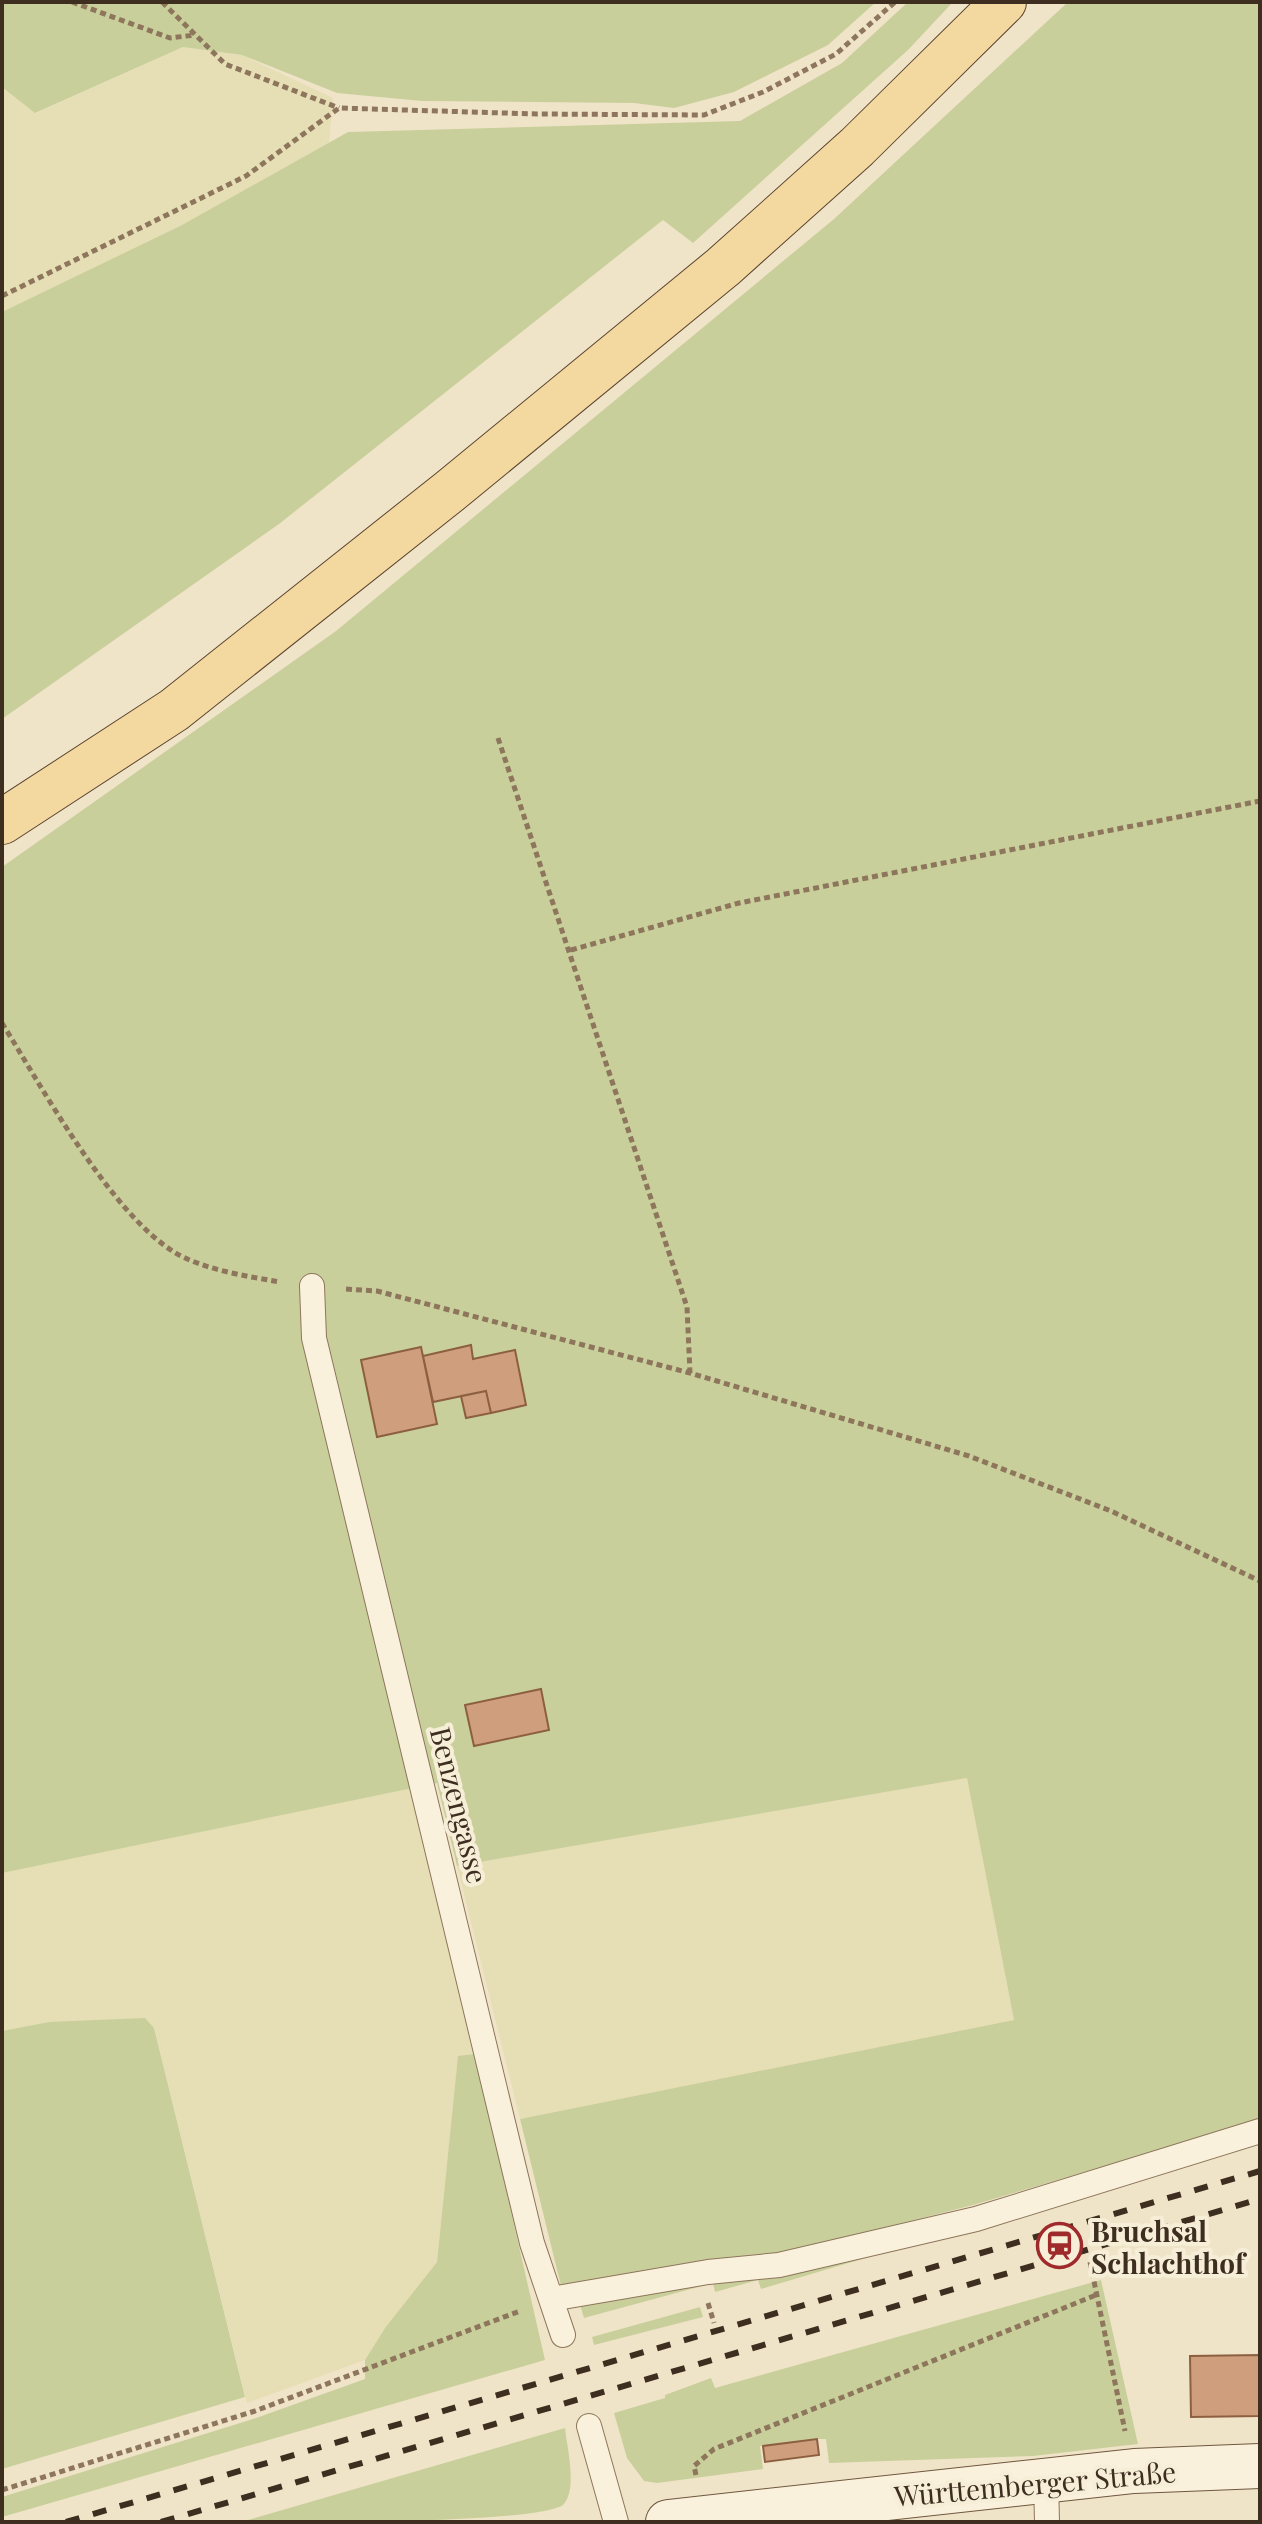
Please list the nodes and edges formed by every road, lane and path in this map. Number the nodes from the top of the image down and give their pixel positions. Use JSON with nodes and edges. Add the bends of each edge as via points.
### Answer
{"nodes":[{"id":1,"x":72,"y":2,"type":"edge"},
{"id":2,"x":162,"y":2,"type":"edge"},
{"id":3,"x":895,"y":2,"type":"edge"},
{"id":4,"x":1004,"y":2,"type":"edge"},
{"id":5,"x":196,"y":35,"type":"junction"},
{"id":6,"x":339,"y":108,"type":"junction"},
{"id":7,"x":2,"y":296,"type":"edge"},
{"id":8,"x":498,"y":738,"type":"dead end"},
{"id":9,"x":1260,"y":801,"type":"edge"},
{"id":10,"x":2,"y":822,"type":"edge"},
{"id":11,"x":571,"y":950,"type":"junction"},
{"id":12,"x":2,"y":1023,"type":"edge"},
{"id":13,"x":312,"y":1286,"type":"junction"},
{"id":14,"x":690,"y":1373,"type":"junction"},
{"id":15,"x":1260,"y":1581,"type":"edge"},
{"id":16,"x":1260,"y":2131,"type":"edge"},
{"id":17,"x":1090,"y":2262,"type":"dead end"},
{"id":18,"x":1096,"y":2295,"type":"junction"},
{"id":19,"x":551,"y":2299,"type":"junction"},
{"id":20,"x":563,"y":2335,"type":"dead end"},
{"id":21,"x":589,"y":2426,"type":"dead end"},
{"id":22,"x":1260,"y":2466,"type":"edge"},
{"id":23,"x":1134,"y":2471,"type":"junction"},
{"id":24,"x":2,"y":2490,"type":"edge"},
{"id":25,"x":1046,"y":2501,"type":"edge"},
{"id":26,"x":686,"y":2519,"type":"edge"},
{"id":27,"x":616,"y":2522,"type":"edge"}],
"edges":[{"from":1,"to":5,"type":"path","via":[[170,38]]},
{"from":2,"to":5,"type":"path"},
{"from":3,"to":6,"type":"path","via":[[836,54],[704,115]]},
{"from":4,"to":10,"type":"main road","via":[[857,147],[723,267],[450,491],[174,710]]},
{"from":5,"to":6,"type":"path","via":[[225,64]]},
{"from":6,"to":7,"type":"path","via":[[246,176]]},
{"from":8,"to":11,"type":"path"},
{"from":9,"to":11,"type":"path","via":[[739,903]]},
{"from":11,"to":14,"type":"path","via":[[687,1307]]},
{"from":12,"to":13,"type":"path","via":[[130,1217],[175,1253],[229,1272]]},
{"from":13,"to":14,"type":"path","via":[[377,1291]]},
{"from":13,"to":19,"type":"lane","name":"Benzengasse","via":[[314,1338],[532,2243]]},
{"from":14,"to":15,"type":"path","via":[[969,1456],[1111,1511]]},
{"from":16,"to":19,"type":"lane","via":[[976,2219],[779,2265]]},
{"from":17,"to":18,"type":"path"},
{"from":18,"to":23,"type":"path"},
{"from":18,"to":26,"type":"path","via":[[714,2449],[694,2466]]},
{"from":19,"to":20,"type":"lane","name":"Benzengasse"},
{"from":19,"to":24,"type":"path","via":[[255,2411]]},
{"from":21,"to":27,"type":"lane"},
{"from":22,"to":23,"type":"main road","name":"Württemberger Straße"},
{"from":23,"to":25,"type":"main road","name":"Württemberger Straße"},
{"from":25,"to":26,"type":"main road","name":"Württemberger Straße"}]}
